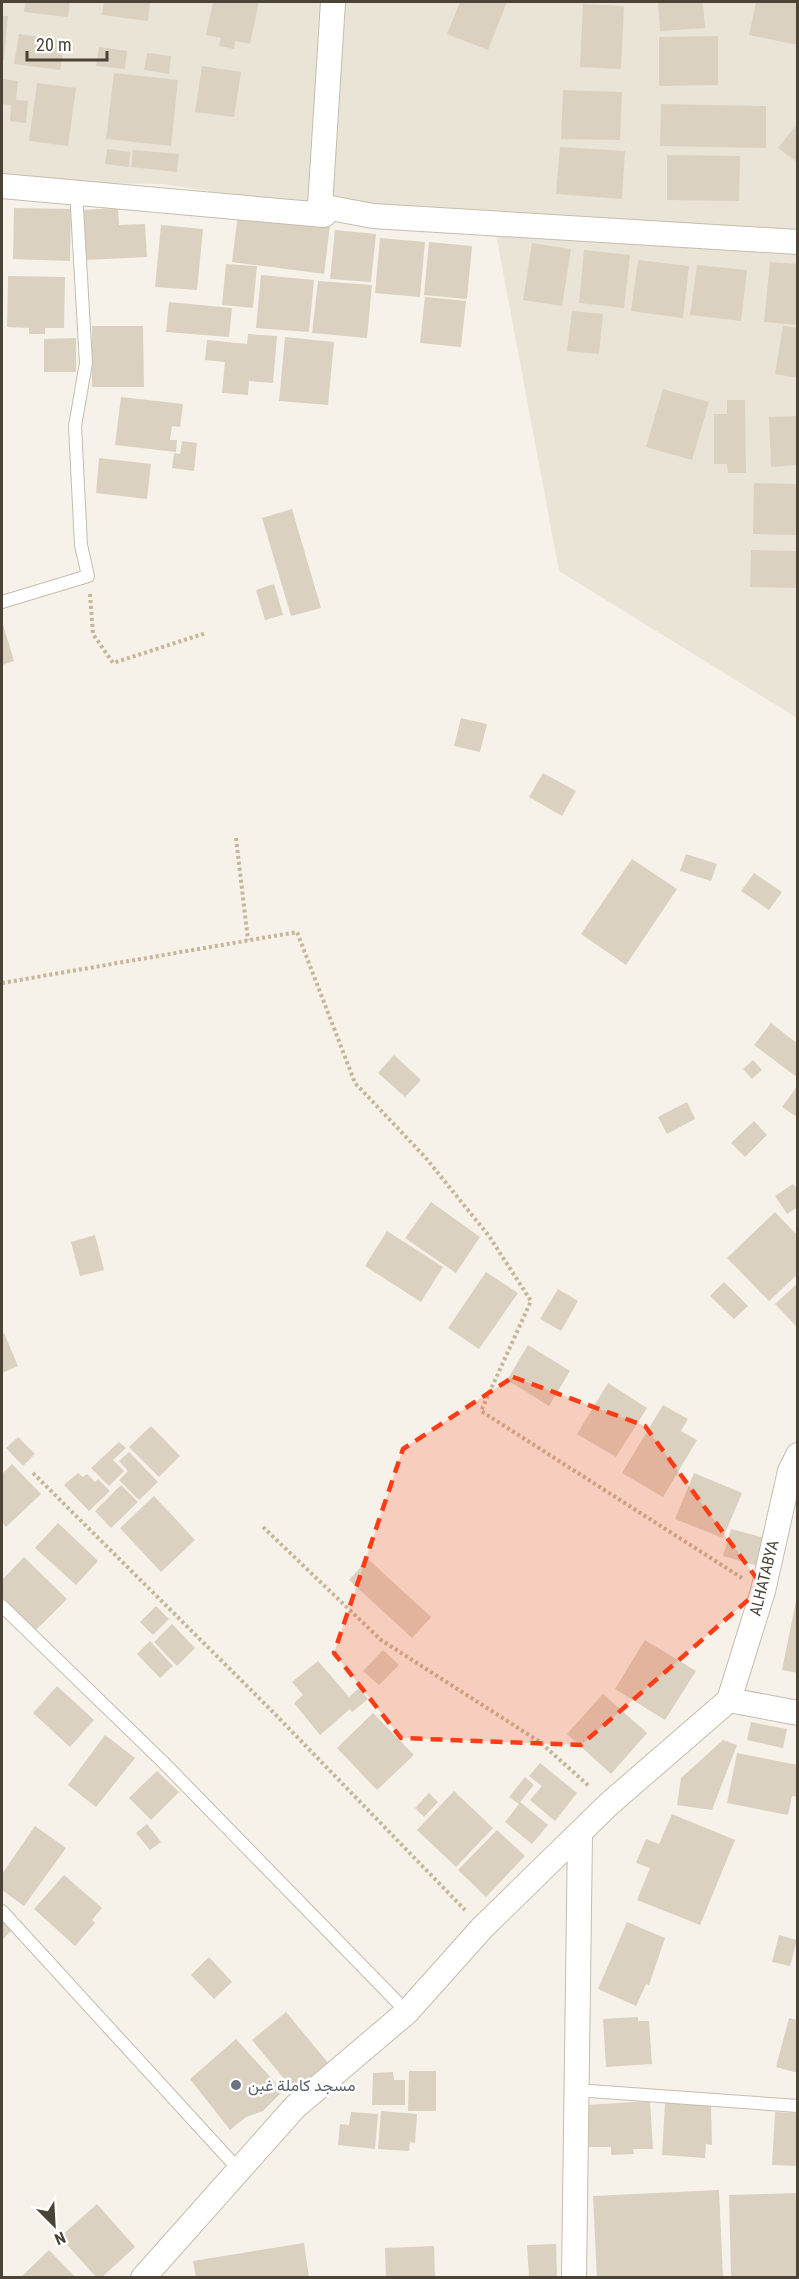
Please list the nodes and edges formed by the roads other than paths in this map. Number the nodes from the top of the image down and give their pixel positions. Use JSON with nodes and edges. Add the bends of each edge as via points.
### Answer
{"nodes":[{"id":1,"x":333,"y":2,"type":"edge"},
{"id":2,"x":2,"y":186,"type":"edge"},
{"id":3,"x":76,"y":191,"type":"junction"},
{"id":4,"x":320,"y":206,"type":"junction"},
{"id":5,"x":798,"y":242,"type":"edge"},
{"id":6,"x":2,"y":602,"type":"edge"},
{"id":7,"x":798,"y":1455,"type":"edge"},
{"id":8,"x":2,"y":1606,"type":"edge"},
{"id":9,"x":729,"y":1700,"type":"junction"},
{"id":10,"x":798,"y":1713,"type":"edge"},
{"id":11,"x":580,"y":1834,"type":"junction"},
{"id":12,"x":2,"y":1911,"type":"edge"},
{"id":13,"x":407,"y":2012,"type":"junction"},
{"id":14,"x":576,"y":2090,"type":"junction"},
{"id":15,"x":798,"y":2106,"type":"edge"},
{"id":16,"x":239,"y":2170,"type":"junction"},
{"id":17,"x":142,"y":2277,"type":"edge"},
{"id":18,"x":574,"y":2277,"type":"edge"}],
"edges":[{"from":1,"to":4,"type":"street"},
{"from":2,"to":3,"type":"street"},
{"from":3,"to":4,"type":"street","via":[[324,215]]},
{"from":3,"to":6,"type":"lane","via":[[86,363],[75,426],[81,545],[88,576]]},
{"from":4,"to":5,"type":"street","via":[[373,216]]},
{"from":7,"to":9,"type":"street","name":"ALHATABYA","via":[[790,1470],[763,1592]]},
{"from":8,"to":13,"type":"lane","via":[[163,1762]]},
{"from":9,"to":10,"type":"street"},
{"from":9,"to":11,"type":"street"},
{"from":11,"to":13,"type":"street","via":[[482,1928]]},
{"from":11,"to":14,"type":"street"},
{"from":12,"to":16,"type":"lane"},
{"from":13,"to":16,"type":"street","via":[[295,2108]]},
{"from":14,"to":15,"type":"lane"},
{"from":14,"to":18,"type":"street"},
{"from":16,"to":17,"type":"street"}]}
